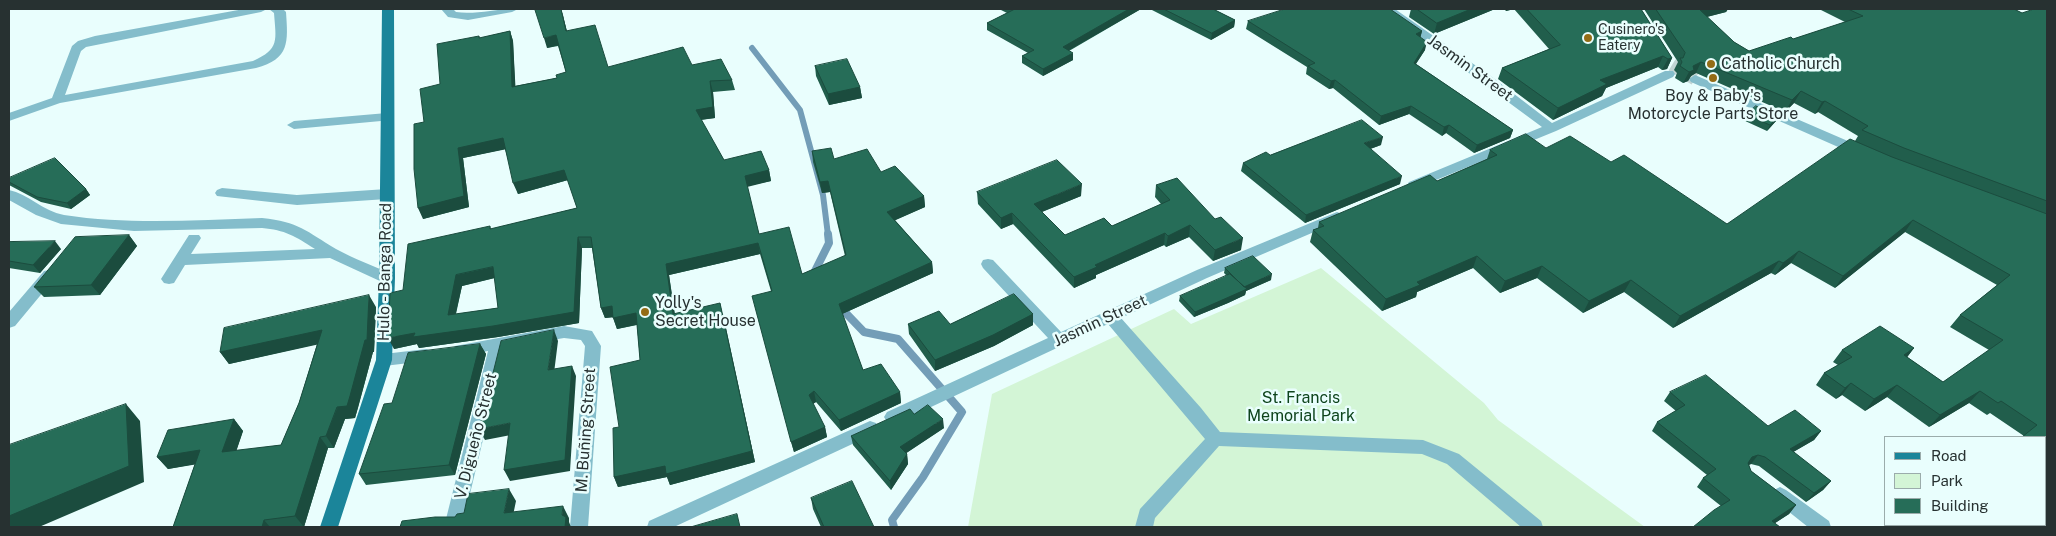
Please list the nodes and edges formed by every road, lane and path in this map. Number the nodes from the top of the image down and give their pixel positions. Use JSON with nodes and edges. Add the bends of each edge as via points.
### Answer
{"nodes":[{"id":1,"x":261,"y":9,"type":"edge"},
{"id":2,"x":275,"y":9,"type":"edge"},
{"id":3,"x":388,"y":9,"type":"edge"},
{"id":4,"x":447,"y":9,"type":"edge"},
{"id":5,"x":510,"y":9,"type":"edge"},
{"id":6,"x":1388,"y":9,"type":"edge"},
{"id":7,"x":1669,"y":74,"type":"edge"},
{"id":8,"x":1695,"y":79,"type":"tunnel mouth"},
{"id":9,"x":57,"y":100,"type":"junction"},
{"id":10,"x":9,"y":117,"type":"edge"},
{"id":11,"x":387,"y":117,"type":"junction"},
{"id":12,"x":294,"y":125,"type":"dead end"},
{"id":13,"x":1551,"y":128,"type":"junction"},
{"id":14,"x":1872,"y":157,"type":"edge"},
{"id":15,"x":1404,"y":189,"type":"edge"},
{"id":16,"x":222,"y":192,"type":"dead end"},
{"id":17,"x":9,"y":194,"type":"edge"},
{"id":18,"x":387,"y":194,"type":"junction"},
{"id":19,"x":1349,"y":212,"type":"edge"},
{"id":20,"x":94,"y":223,"type":"junction"},
{"id":21,"x":81,"y":237,"type":"edge"},
{"id":22,"x":194,"y":238,"type":"dead end"},
{"id":23,"x":332,"y":253,"type":"junction"},
{"id":24,"x":179,"y":260,"type":"junction"},
{"id":25,"x":988,"y":264,"type":"dead end"},
{"id":26,"x":57,"y":265,"type":"edge"},
{"id":27,"x":168,"y":278,"type":"dead end"},
{"id":28,"x":387,"y":278,"type":"junction"},
{"id":29,"x":1110,"y":316,"type":"junction"},
{"id":30,"x":9,"y":322,"type":"edge"},
{"id":31,"x":1058,"y":340,"type":"junction"},
{"id":32,"x":498,"y":345,"type":"junction"},
{"id":33,"x":384,"y":360,"type":"junction"},
{"id":34,"x":1215,"y":439,"type":"junction"},
{"id":35,"x":1768,"y":485,"type":"edge"},
{"id":36,"x":329,"y":527,"type":"edge"},
{"id":37,"x":453,"y":527,"type":"edge"},
{"id":38,"x":579,"y":527,"type":"edge"},
{"id":39,"x":656,"y":527,"type":"edge"},
{"id":40,"x":1144,"y":527,"type":"edge"},
{"id":41,"x":1534,"y":527,"type":"edge"},
{"id":42,"x":1822,"y":527,"type":"edge"}],
"edges":[{"from":1,"to":9,"type":"street","via":[[82,44],[76,49]]},
{"from":2,"to":9,"type":"street","via":[[280,12],[281,47],[274,58]]},
{"from":3,"to":11,"type":"main road","name":"Hulo - Banga Road"},
{"from":4,"to":5,"type":"street","via":[[452,15],[468,16]]},
{"from":6,"to":13,"type":"street","name":"Jasmin Street"},
{"from":7,"to":13,"type":"street"},
{"from":8,"to":14,"type":"street"},
{"from":9,"to":10,"type":"street"},
{"from":11,"to":12,"type":"street"},
{"from":11,"to":18,"type":"main road","name":"Hulo - Banga Road"},
{"from":13,"to":15,"type":"street"},
{"from":16,"to":18,"type":"street","via":[[297,200]]},
{"from":17,"to":20,"type":"street","via":[[61,219]]},
{"from":18,"to":28,"type":"main road","name":"Hulo - Banga Road"},
{"from":19,"to":29,"type":"street","name":"Jasmin Street"},
{"from":20,"to":21,"type":"street"},
{"from":20,"to":23,"type":"street","via":[[282,225]]},
{"from":22,"to":24,"type":"street"},
{"from":23,"to":24,"type":"street"},
{"from":23,"to":28,"type":"street"},
{"from":24,"to":27,"type":"street"},
{"from":25,"to":31,"type":"street"},
{"from":26,"to":30,"type":"street"},
{"from":28,"to":33,"type":"main road","name":"Hulo - Banga Road"},
{"from":29,"to":31,"type":"street","name":"Jasmin Street"},
{"from":29,"to":34,"type":"street"},
{"from":31,"to":39,"type":"street","name":"Jasmin Street"},
{"from":32,"to":33,"type":"street"},
{"from":32,"to":37,"type":"street","name":"V. Digueño Street"},
{"from":32,"to":38,"type":"street","name":"M. Buñing Street","via":[[564,332],[586,335],[593,346]]},
{"from":33,"to":36,"type":"main road","name":"Hulo - Banga Road"},
{"from":34,"to":40,"type":"street","via":[[1146,516]]},
{"from":34,"to":41,"type":"street","via":[[1423,447],[1453,459]]},
{"from":35,"to":42,"type":"street"}]}
